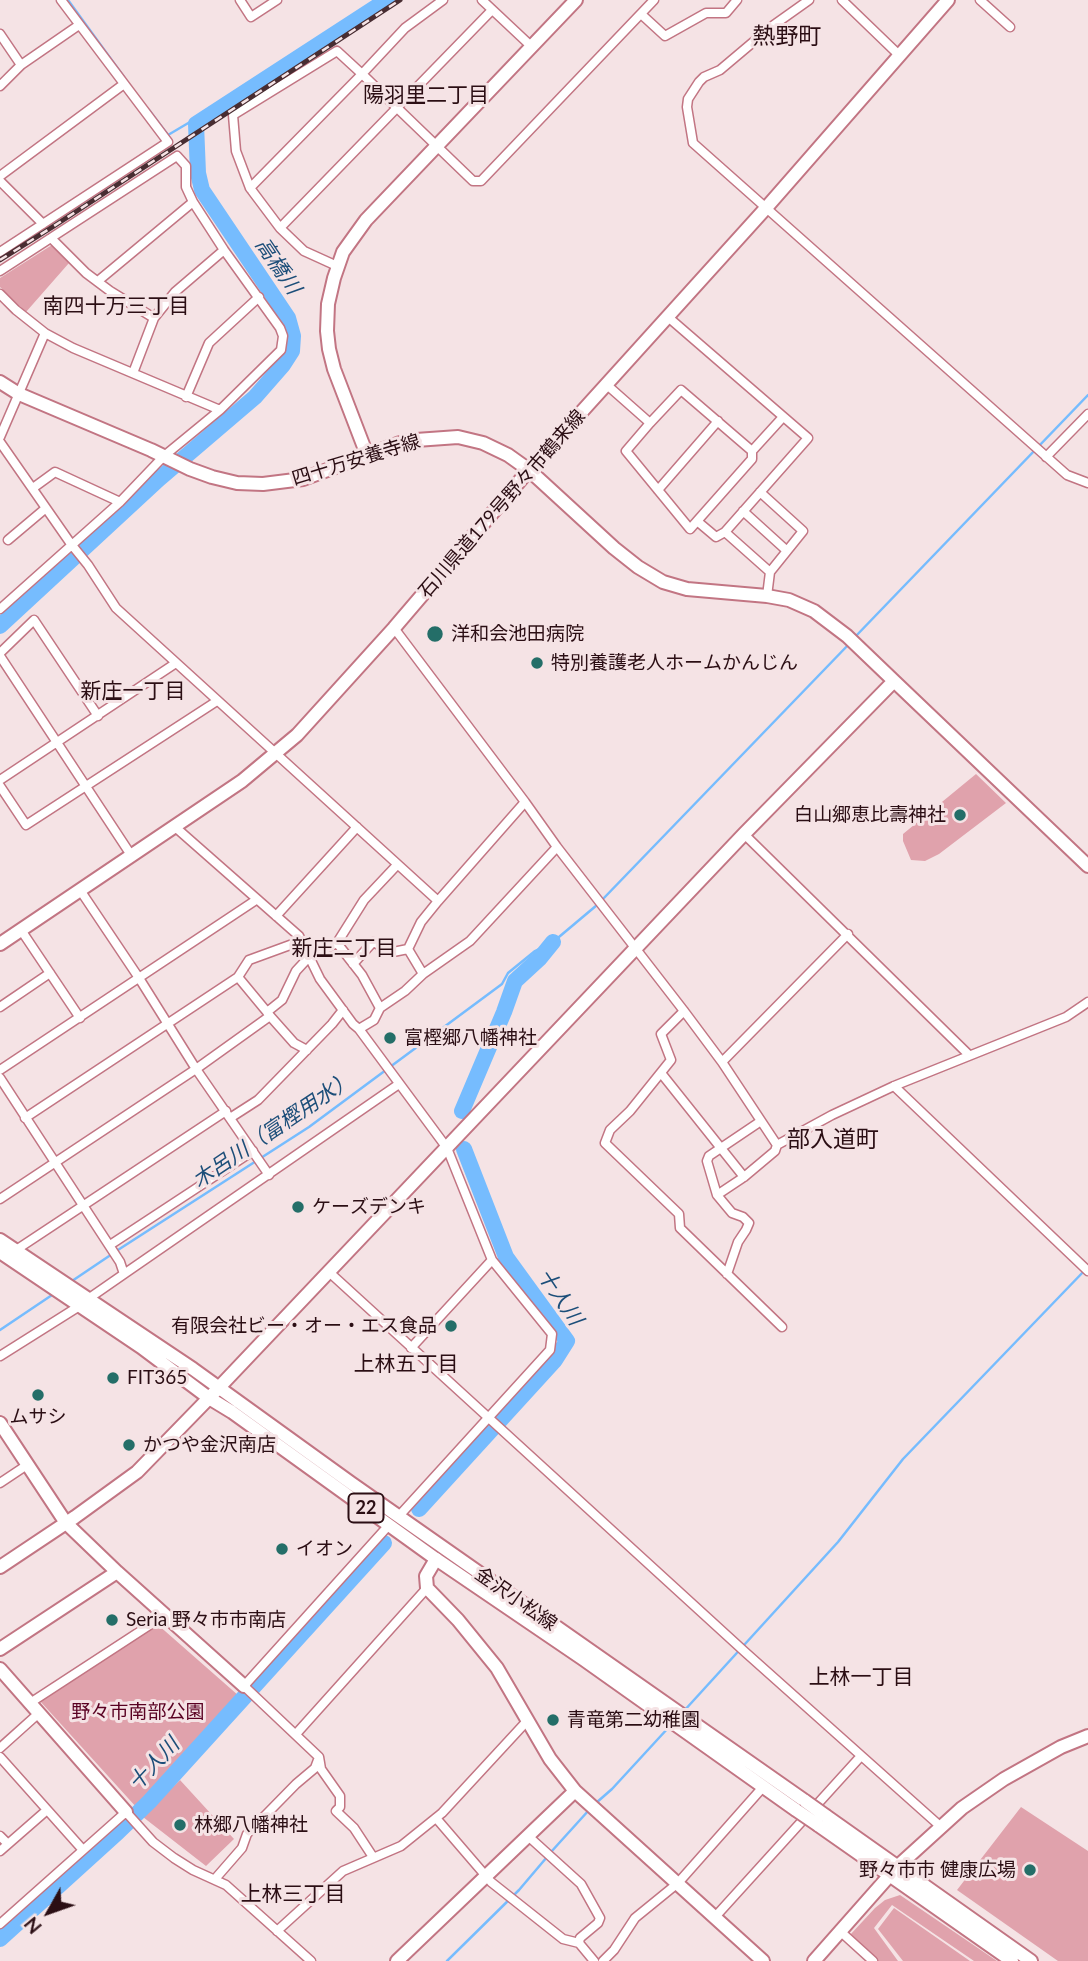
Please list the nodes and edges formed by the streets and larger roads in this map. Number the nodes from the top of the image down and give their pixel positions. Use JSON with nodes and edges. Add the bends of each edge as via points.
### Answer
{"nodes":[{"id":1,"x":61,"y":0,"type":"edge"},
{"id":2,"x":240,"y":0,"type":"edge"},
{"id":3,"x":277,"y":0,"type":"edge"},
{"id":4,"x":443,"y":0,"type":"edge"},
{"id":5,"x":482,"y":0,"type":"edge"},
{"id":6,"x":576,"y":0,"type":"edge"},
{"id":7,"x":654,"y":0,"type":"edge"},
{"id":8,"x":737,"y":0,"type":"edge"},
{"id":9,"x":842,"y":0,"type":"edge"},
{"id":10,"x":948,"y":0,"type":"edge"},
{"id":11,"x":980,"y":0,"type":"edge"},
{"id":12,"x":806,"y":1,"type":"edge"},
{"id":13,"x":492,"y":10,"type":"junction"},
{"id":14,"x":640,"y":14,"type":"junction"},
{"id":15,"x":79,"y":25,"type":"junction"},
{"id":16,"x":1010,"y":27,"type":"dead end"},
{"id":17,"x":0,"y":34,"type":"edge"},
{"id":18,"x":531,"y":47,"type":"junction"},
{"id":19,"x":900,"y":55,"type":"junction"},
{"id":20,"x":21,"y":65,"type":"junction"},
{"id":21,"x":362,"y":74,"type":"junction"},
{"id":22,"x":124,"y":84,"type":"junction"},
{"id":23,"x":0,"y":86,"type":"edge"},
{"id":24,"x":397,"y":109,"type":"junction"},
{"id":25,"x":437,"y":147,"type":"junction"},
{"id":26,"x":0,"y":179,"type":"edge"},
{"id":27,"x":250,"y":188,"type":"junction"},
{"id":28,"x":193,"y":202,"type":"junction"},
{"id":29,"x":766,"y":208,"type":"junction"},
{"id":30,"x":43,"y":224,"type":"junction"},
{"id":31,"x":281,"y":228,"type":"junction"},
{"id":32,"x":51,"y":237,"type":"junction"},
{"id":33,"x":224,"y":250,"type":"junction"},
{"id":34,"x":0,"y":252,"type":"edge"},
{"id":35,"x":337,"y":267,"type":"junction"},
{"id":36,"x":0,"y":271,"type":"edge"},
{"id":37,"x":98,"y":281,"type":"junction"},
{"id":38,"x":0,"y":294,"type":"edge"},
{"id":39,"x":259,"y":297,"type":"junction"},
{"id":40,"x":668,"y":317,"type":"junction"},
{"id":41,"x":154,"y":318,"type":"junction"},
{"id":42,"x":45,"y":333,"type":"junction"},
{"id":43,"x":133,"y":373,"type":"junction"},
{"id":44,"x":0,"y":382,"type":"edge"},
{"id":45,"x":607,"y":386,"type":"junction"},
{"id":46,"x":19,"y":394,"type":"junction"},
{"id":47,"x":187,"y":397,"type":"junction"},
{"id":48,"x":220,"y":411,"type":"junction"},
{"id":49,"x":1088,"y":414,"type":"edge"},
{"id":50,"x":783,"y":417,"type":"junction"},
{"id":51,"x":718,"y":421,"type":"junction"},
{"id":52,"x":650,"y":423,"type":"junction"},
{"id":53,"x":0,"y":437,"type":"edge"},
{"id":54,"x":0,"y":442,"type":"edge"},
{"id":55,"x":752,"y":451,"type":"junction"},
{"id":56,"x":367,"y":455,"type":"junction"},
{"id":57,"x":1044,"y":455,"type":"junction"},
{"id":58,"x":168,"y":458,"type":"junction"},
{"id":59,"x":529,"y":470,"type":"junction"},
{"id":60,"x":1088,"y":483,"type":"edge"},
{"id":61,"x":33,"y":488,"type":"junction"},
{"id":62,"x":658,"y":490,"type":"junction"},
{"id":63,"x":760,"y":492,"type":"junction"},
{"id":64,"x":120,"y":502,"type":"junction"},
{"id":65,"x":46,"y":508,"type":"junction"},
{"id":66,"x":743,"y":511,"type":"junction"},
{"id":67,"x":697,"y":521,"type":"junction"},
{"id":68,"x":725,"y":532,"type":"junction"},
{"id":69,"x":8,"y":540,"type":"dead end"},
{"id":70,"x":73,"y":546,"type":"junction"},
{"id":71,"x":786,"y":550,"type":"junction"},
{"id":72,"x":770,"y":572,"type":"junction"},
{"id":73,"x":767,"y":596,"type":"junction"},
{"id":74,"x":0,"y":609,"type":"edge"},
{"id":75,"x":394,"y":628,"type":"junction"},
{"id":76,"x":0,"y":654,"type":"edge"},
{"id":77,"x":176,"y":663,"type":"junction"},
{"id":78,"x":894,"y":681,"type":"junction"},
{"id":79,"x":217,"y":701,"type":"junction"},
{"id":80,"x":98,"y":716,"type":"junction"},
{"id":81,"x":57,"y":744,"type":"junction"},
{"id":82,"x":275,"y":754,"type":"junction"},
{"id":83,"x":0,"y":780,"type":"edge"},
{"id":84,"x":0,"y":786,"type":"edge"},
{"id":85,"x":84,"y":787,"type":"junction"},
{"id":86,"x":526,"y":802,"type":"junction"},
{"id":87,"x":174,"y":826,"type":"junction"},
{"id":88,"x":357,"y":827,"type":"junction"},
{"id":89,"x":744,"y":834,"type":"junction"},
{"id":90,"x":557,"y":847,"type":"junction"},
{"id":91,"x":131,"y":855,"type":"junction"},
{"id":92,"x":397,"y":865,"type":"junction"},
{"id":93,"x":1088,"y":866,"type":"edge"},
{"id":94,"x":80,"y":890,"type":"junction"},
{"id":95,"x":256,"y":900,"type":"junction"},
{"id":96,"x":438,"y":901,"type":"junction"},
{"id":97,"x":276,"y":916,"type":"junction"},
{"id":98,"x":21,"y":930,"type":"junction"},
{"id":99,"x":848,"y":934,"type":"junction"},
{"id":100,"x":301,"y":941,"type":"junction"},
{"id":101,"x":337,"y":943,"type":"junction"},
{"id":102,"x":0,"y":944,"type":"edge"},
{"id":103,"x":636,"y":948,"type":"junction"},
{"id":104,"x":408,"y":949,"type":"junction"},
{"id":105,"x":309,"y":957,"type":"junction"},
{"id":106,"x":354,"y":964,"type":"junction"},
{"id":107,"x":50,"y":973,"type":"junction"},
{"id":108,"x":424,"y":974,"type":"junction"},
{"id":109,"x":238,"y":977,"type":"junction"},
{"id":110,"x":139,"y":978,"type":"junction"},
{"id":111,"x":1088,"y":1002,"type":"edge"},
{"id":112,"x":0,"y":1007,"type":"edge"},
{"id":113,"x":380,"y":1008,"type":"junction"},
{"id":114,"x":342,"y":1010,"type":"junction"},
{"id":115,"x":684,"y":1010,"type":"junction"},
{"id":116,"x":269,"y":1014,"type":"junction"},
{"id":117,"x":80,"y":1018,"type":"junction"},
{"id":118,"x":168,"y":1024,"type":"junction"},
{"id":119,"x":359,"y":1029,"type":"junction"},
{"id":120,"x":307,"y":1050,"type":"junction"},
{"id":121,"x":970,"y":1055,"type":"junction"},
{"id":122,"x":722,"y":1062,"type":"junction"},
{"id":123,"x":196,"y":1069,"type":"junction"},
{"id":124,"x":0,"y":1070,"type":"edge"},
{"id":125,"x":661,"y":1073,"type":"junction"},
{"id":126,"x":0,"y":1079,"type":"edge"},
{"id":127,"x":399,"y":1084,"type":"junction"},
{"id":128,"x":894,"y":1086,"type":"junction"},
{"id":129,"x":228,"y":1114,"type":"junction"},
{"id":130,"x":25,"y":1118,"type":"junction"},
{"id":131,"x":761,"y":1121,"type":"junction"},
{"id":132,"x":777,"y":1145,"type":"junction"},
{"id":133,"x":721,"y":1147,"type":"junction"},
{"id":134,"x":447,"y":1148,"type":"junction"},
{"id":135,"x":255,"y":1154,"type":"junction"},
{"id":136,"x":54,"y":1163,"type":"junction"},
{"id":137,"x":270,"y":1175,"type":"junction"},
{"id":138,"x":744,"y":1177,"type":"junction"},
{"id":139,"x":717,"y":1195,"type":"junction"},
{"id":140,"x":0,"y":1199,"type":"edge"},
{"id":141,"x":83,"y":1205,"type":"junction"},
{"id":142,"x":0,"y":1240,"type":"edge"},
{"id":143,"x":112,"y":1248,"type":"junction"},
{"id":144,"x":16,"y":1250,"type":"junction"},
{"id":145,"x":0,"y":1252,"type":"edge"},
{"id":146,"x":492,"y":1259,"type":"junction"},
{"id":147,"x":1085,"y":1268,"type":"edge"},
{"id":148,"x":329,"y":1272,"type":"junction"},
{"id":149,"x":124,"y":1274,"type":"junction"},
{"id":150,"x":727,"y":1274,"type":"junction"},
{"id":151,"x":64,"y":1288,"type":"junction"},
{"id":152,"x":85,"y":1302,"type":"junction"},
{"id":153,"x":782,"y":1326,"type":"dead end"},
{"id":154,"x":411,"y":1348,"type":"junction"},
{"id":155,"x":0,"y":1356,"type":"edge"},
{"id":156,"x":218,"y":1387,"type":"junction"},
{"id":157,"x":209,"y":1398,"type":"junction"},
{"id":158,"x":491,"y":1419,"type":"junction"},
{"id":159,"x":0,"y":1423,"type":"edge"},
{"id":160,"x":27,"y":1465,"type":"junction"},
{"id":161,"x":0,"y":1483,"type":"edge"},
{"id":162,"x":394,"y":1521,"type":"junction"},
{"id":163,"x":66,"y":1523,"type":"junction"},
{"id":164,"x":436,"y":1559,"type":"junction"},
{"id":165,"x":0,"y":1567,"type":"edge"},
{"id":166,"x":117,"y":1572,"type":"junction"},
{"id":167,"x":426,"y":1588,"type":"junction"},
{"id":168,"x":164,"y":1615,"type":"junction"},
{"id":169,"x":0,"y":1648,"type":"edge"},
{"id":170,"x":0,"y":1669,"type":"edge"},
{"id":171,"x":248,"y":1691,"type":"junction"},
{"id":172,"x":30,"y":1703,"type":"junction"},
{"id":173,"x":39,"y":1713,"type":"junction"},
{"id":174,"x":677,"y":1720,"type":"junction"},
{"id":175,"x":527,"y":1721,"type":"junction"},
{"id":176,"x":296,"y":1734,"type":"junction"},
{"id":177,"x":1088,"y":1736,"type":"edge"},
{"id":178,"x":0,"y":1748,"type":"edge"},
{"id":179,"x":860,"y":1756,"type":"junction"},
{"id":180,"x":0,"y":1757,"type":"edge"},
{"id":181,"x":319,"y":1757,"type":"junction"},
{"id":182,"x":763,"y":1787,"type":"junction"},
{"id":183,"x":575,"y":1791,"type":"junction"},
{"id":184,"x":800,"y":1806,"type":"junction"},
{"id":185,"x":47,"y":1810,"type":"junction"},
{"id":186,"x":132,"y":1818,"type":"junction"},
{"id":187,"x":436,"y":1818,"type":"junction"},
{"id":188,"x":940,"y":1826,"type":"junction"},
{"id":189,"x":0,"y":1836,"type":"edge"},
{"id":190,"x":528,"y":1836,"type":"junction"},
{"id":191,"x":8,"y":1844,"type":"junction"},
{"id":192,"x":83,"y":1850,"type":"junction"},
{"id":193,"x":0,"y":1851,"type":"edge"},
{"id":194,"x":373,"y":1857,"type":"junction"},
{"id":195,"x":894,"y":1872,"type":"junction"},
{"id":196,"x":486,"y":1877,"type":"junction"},
{"id":197,"x":215,"y":1879,"type":"junction"},
{"id":198,"x":678,"y":1883,"type":"junction"},
{"id":199,"x":715,"y":1917,"type":"junction"},
{"id":200,"x":0,"y":1924,"type":"edge"},
{"id":201,"x":277,"y":1931,"type":"junction"},
{"id":202,"x":841,"y":1932,"type":"junction"},
{"id":203,"x":579,"y":1943,"type":"junction"},
{"id":204,"x":311,"y":1961,"type":"edge"},
{"id":205,"x":397,"y":1961,"type":"edge"},
{"id":206,"x":594,"y":1961,"type":"edge"},
{"id":207,"x":603,"y":1961,"type":"edge"},
{"id":208,"x":762,"y":1961,"type":"edge"},
{"id":209,"x":814,"y":1961,"type":"edge"},
{"id":210,"x":873,"y":1961,"type":"edge"},
{"id":211,"x":1012,"y":1961,"type":"edge"},
{"id":212,"x":1031,"y":1961,"type":"edge"}],
"edges":[{"from":1,"to":15,"type":"street"},
{"from":2,"to":3,"type":"street","via":[[251,17]]},
{"from":4,"to":21,"type":"street","via":[[405,28]]},
{"from":5,"to":13,"type":"street"},
{"from":6,"to":18,"type":"street"},
{"from":7,"to":14,"type":"street"},
{"from":8,"to":14,"type":"street","via":[[726,13],[706,13],[665,36]]},
{"from":9,"to":19,"type":"street"},
{"from":10,"to":19,"type":"street","name":"石川県道179号野々市鶴来線"},
{"from":11,"to":16,"type":"street"},
{"from":12,"to":29,"type":"street","via":[[704,77],[688,99],[693,143]]},
{"from":13,"to":18,"type":"street"},
{"from":13,"to":24,"type":"street"},
{"from":14,"to":25,"type":"street","via":[[481,181],[473,181]]},
{"from":15,"to":20,"type":"street"},
{"from":15,"to":22,"type":"street"},
{"from":17,"to":20,"type":"street"},
{"from":18,"to":25,"type":"street"},
{"from":19,"to":29,"type":"street","name":"石川県道179号野々市鶴来線"},
{"from":20,"to":23,"type":"street"},
{"from":21,"to":24,"type":"street"},
{"from":21,"to":27,"type":"street"},
{"from":21,"to":27,"type":"street","via":[[337,51],[233,115],[236,151]]},
{"from":22,"to":26,"type":"street"},
{"from":22,"to":30,"type":"street","via":[[167,142]]},
{"from":24,"to":25,"type":"street"},
{"from":24,"to":31,"type":"street"},
{"from":25,"to":35,"type":"street","via":[[366,220]]},
{"from":26,"to":30,"type":"street"},
{"from":27,"to":31,"type":"street"},
{"from":28,"to":32,"type":"street","via":[[186,187],[186,166],[177,156]]},
{"from":28,"to":33,"type":"street"},
{"from":28,"to":37,"type":"street"},
{"from":29,"to":40,"type":"street","name":"石川県道179号野々市鶴来線"},
{"from":29,"to":57,"type":"street"},
{"from":30,"to":34,"type":"street"},
{"from":31,"to":35,"type":"street","via":[[304,251]]},
{"from":32,"to":36,"type":"street"},
{"from":32,"to":37,"type":"street"},
{"from":33,"to":39,"type":"street"},
{"from":33,"to":41,"type":"street","via":[[175,292]]},
{"from":35,"to":56,"type":"street","via":[[328,304],[329,349]]},
{"from":37,"to":41,"type":"street"},
{"from":38,"to":42,"type":"street"},
{"from":39,"to":47,"type":"street","via":[[209,343]]},
{"from":39,"to":48,"type":"street","via":[[280,328],[281,351]]},
{"from":40,"to":45,"type":"street","name":"石川県道179号野々市鶴来線"},
{"from":40,"to":50,"type":"street"},
{"from":41,"to":43,"type":"street"},
{"from":42,"to":43,"type":"street"},
{"from":42,"to":46,"type":"street"},
{"from":43,"to":47,"type":"street"},
{"from":44,"to":46,"type":"street","name":"四十万安養寺線"},
{"from":45,"to":52,"type":"street"},
{"from":45,"to":59,"type":"street","name":"石川県道179号野々市鶴来線"},
{"from":46,"to":53,"type":"street"},
{"from":46,"to":58,"type":"street","name":"四十万安養寺線"},
{"from":47,"to":48,"type":"street"},
{"from":48,"to":58,"type":"street"},
{"from":49,"to":57,"type":"street"},
{"from":50,"to":55,"type":"street"},
{"from":50,"to":63,"type":"street","via":[[808,438]]},
{"from":51,"to":52,"type":"street","via":[[681,390]]},
{"from":51,"to":55,"type":"street"},
{"from":51,"to":62,"type":"street"},
{"from":52,"to":62,"type":"street","via":[[626,451]]},
{"from":54,"to":61,"type":"street"},
{"from":55,"to":67,"type":"street","via":[[752,459]]},
{"from":56,"to":58,"type":"street","name":"四十万安養寺線","via":[[282,483],[237,483]]},
{"from":56,"to":59,"type":"street","name":"四十万安養寺線","via":[[416,440],[458,437],[483,443]]},
{"from":57,"to":60,"type":"street","via":[[1067,475]]},
{"from":58,"to":64,"type":"street"},
{"from":59,"to":73,"type":"street","name":"四十万安養寺線","via":[[614,548],[663,582],[687,589]]},
{"from":59,"to":75,"type":"street","name":"石川県道179号野々市鶴来線"},
{"from":61,"to":64,"type":"street","via":[[55,472]]},
{"from":61,"to":65,"type":"street"},
{"from":62,"to":67,"type":"street","via":[[690,529]]},
{"from":63,"to":66,"type":"street"},
{"from":63,"to":71,"type":"street","via":[[803,531]]},
{"from":64,"to":70,"type":"street"},
{"from":65,"to":69,"type":"street"},
{"from":65,"to":70,"type":"street"},
{"from":66,"to":68,"type":"street"},
{"from":66,"to":71,"type":"street"},
{"from":67,"to":68,"type":"street","via":[[716,537]]},
{"from":68,"to":72,"type":"street"},
{"from":70,"to":74,"type":"street"},
{"from":70,"to":77,"type":"street","via":[[116,608]]},
{"from":71,"to":72,"type":"street"},
{"from":72,"to":73,"type":"street"},
{"from":73,"to":78,"type":"street","name":"四十万安養寺線","via":[[814,611]]},
{"from":75,"to":82,"type":"street","name":"石川県道179号野々市鶴来線"},
{"from":75,"to":86,"type":"street"},
{"from":76,"to":80,"type":"street","via":[[34,620]]},
{"from":76,"to":81,"type":"street"},
{"from":77,"to":79,"type":"street"},
{"from":77,"to":80,"type":"street"},
{"from":78,"to":89,"type":"street"},
{"from":78,"to":93,"type":"street","name":"四十万安養寺線"},
{"from":79,"to":82,"type":"street"},
{"from":79,"to":85,"type":"street"},
{"from":80,"to":81,"type":"street"},
{"from":81,"to":83,"type":"street"},
{"from":81,"to":85,"type":"street"},
{"from":82,"to":87,"type":"street","name":"石川県道179号野々市鶴来線"},
{"from":82,"to":88,"type":"street"},
{"from":84,"to":85,"type":"street","via":[[26,825]]},
{"from":85,"to":91,"type":"street"},
{"from":86,"to":90,"type":"street"},
{"from":86,"to":96,"type":"street"},
{"from":87,"to":91,"type":"street","name":"石川県道179号野々市鶴来線"},
{"from":87,"to":95,"type":"street"},
{"from":88,"to":92,"type":"street"},
{"from":88,"to":97,"type":"street"},
{"from":89,"to":99,"type":"street"},
{"from":89,"to":103,"type":"street"},
{"from":90,"to":103,"type":"street"},
{"from":90,"to":108,"type":"street","via":[[470,941]]},
{"from":91,"to":94,"type":"street","name":"石川県道179号野々市鶴来線"},
{"from":92,"to":96,"type":"street"},
{"from":92,"to":101,"type":"street","via":[[363,900]]},
{"from":94,"to":98,"type":"street","name":"石川県道179号野々市鶴来線"},
{"from":94,"to":110,"type":"street"},
{"from":95,"to":97,"type":"street"},
{"from":95,"to":110,"type":"street"},
{"from":96,"to":104,"type":"street"},
{"from":97,"to":100,"type":"street"},
{"from":98,"to":102,"type":"street","name":"石川県道179号野々市鶴来線"},
{"from":98,"to":107,"type":"street"},
{"from":99,"to":121,"type":"street"},
{"from":99,"to":122,"type":"street"},
{"from":100,"to":105,"type":"street"},
{"from":100,"to":109,"type":"street","via":[[250,960]]},
{"from":101,"to":105,"type":"street"},
{"from":101,"to":106,"type":"street"},
{"from":103,"to":115,"type":"street"},
{"from":103,"to":134,"type":"street"},
{"from":104,"to":106,"type":"street","via":[[393,952],[373,943]]},
{"from":104,"to":108,"type":"street"},
{"from":105,"to":114,"type":"street"},
{"from":105,"to":116,"type":"street"},
{"from":106,"to":113,"type":"street"},
{"from":107,"to":112,"type":"street"},
{"from":107,"to":117,"type":"street"},
{"from":108,"to":113,"type":"street"},
{"from":109,"to":116,"type":"street"},
{"from":109,"to":118,"type":"street"},
{"from":110,"to":117,"type":"street"},
{"from":110,"to":118,"type":"street"},
{"from":111,"to":121,"type":"street","via":[[1066,1017]]},
{"from":113,"to":119,"type":"street","via":[[374,1020]]},
{"from":114,"to":119,"type":"street"},
{"from":114,"to":120,"type":"street"},
{"from":115,"to":122,"type":"street"},
{"from":115,"to":125,"type":"street","via":[[661,1034],[671,1060]]},
{"from":116,"to":120,"type":"street"},
{"from":116,"to":123,"type":"street"},
{"from":117,"to":124,"type":"street"},
{"from":118,"to":123,"type":"street"},
{"from":118,"to":130,"type":"street"},
{"from":119,"to":127,"type":"street"},
{"from":120,"to":129,"type":"street","via":[[258,1100]]},
{"from":121,"to":128,"type":"street"},
{"from":122,"to":131,"type":"street"},
{"from":123,"to":129,"type":"street"},
{"from":123,"to":136,"type":"street"},
{"from":125,"to":133,"type":"street"},
{"from":125,"to":150,"type":"street","via":[[610,1130],[605,1143],[679,1214],[680,1228]]},
{"from":126,"to":130,"type":"street"},
{"from":127,"to":134,"type":"street"},
{"from":127,"to":137,"type":"street"},
{"from":128,"to":132,"type":"street"},
{"from":128,"to":147,"type":"street"},
{"from":129,"to":135,"type":"street"},
{"from":129,"to":141,"type":"street"},
{"from":130,"to":136,"type":"street"},
{"from":131,"to":132,"type":"street"},
{"from":131,"to":133,"type":"street"},
{"from":132,"to":138,"type":"street"},
{"from":133,"to":138,"type":"street"},
{"from":133,"to":139,"type":"street","via":[[707,1161]]},
{"from":134,"to":146,"type":"street"},
{"from":134,"to":148,"type":"street"},
{"from":135,"to":137,"type":"street"},
{"from":135,"to":143,"type":"street"},
{"from":136,"to":140,"type":"street"},
{"from":136,"to":141,"type":"street"},
{"from":137,"to":149,"type":"street"},
{"from":138,"to":139,"type":"street"},
{"from":139,"to":150,"type":"street","via":[[732,1213],[749,1223]]},
{"from":141,"to":143,"type":"street"},
{"from":141,"to":144,"type":"street"},
{"from":142,"to":144,"type":"street","name":"金沢小松線","number":"22"},
{"from":143,"to":149,"type":"street"},
{"from":144,"to":151,"type":"street","name":"金沢小松線","number":"22"},
{"from":145,"to":151,"type":"street","name":"金沢小松線","number":"22"},
{"from":146,"to":154,"type":"street"},
{"from":146,"to":158,"type":"street","via":[[552,1334],[550,1350]]},
{"from":148,"to":154,"type":"street"},
{"from":148,"to":156,"type":"street"},
{"from":149,"to":152,"type":"street"},
{"from":150,"to":153,"type":"street"},
{"from":151,"to":152,"type":"street","name":"金沢小松線","number":"22"},
{"from":152,"to":155,"type":"street"},
{"from":152,"to":156,"type":"street","name":"金沢小松線","number":"22"},
{"from":152,"to":157,"type":"street","name":"金沢小松線","number":"22"},
{"from":154,"to":158,"type":"street"},
{"from":156,"to":157,"type":"street"},
{"from":156,"to":162,"type":"street","name":"金沢小松線","number":"22"},
{"from":157,"to":162,"type":"street","name":"金沢小松線","number":"22"},
{"from":157,"to":163,"type":"street","via":[[136,1472]]},
{"from":158,"to":162,"type":"street"},
{"from":158,"to":179,"type":"street"},
{"from":159,"to":160,"type":"street"},
{"from":160,"to":161,"type":"street"},
{"from":160,"to":163,"type":"street"},
{"from":162,"to":164,"type":"street","name":"金沢小松線","number":"22"},
{"from":162,"to":171,"type":"street"},
{"from":162,"to":174,"type":"street","name":"金沢小松線","number":"22"},
{"from":163,"to":165,"type":"street"},
{"from":163,"to":166,"type":"street"},
{"from":164,"to":167,"type":"street","via":[[426,1576]]},
{"from":164,"to":174,"type":"street","name":"金沢小松線","number":"22"},
{"from":166,"to":168,"type":"street"},
{"from":166,"to":169,"type":"street"},
{"from":167,"to":175,"type":"street","via":[[497,1668]]},
{"from":167,"to":176,"type":"street"},
{"from":168,"to":171,"type":"street"},
{"from":168,"to":172,"type":"street"},
{"from":170,"to":172,"type":"street"},
{"from":171,"to":176,"type":"street"},
{"from":172,"to":173,"type":"street"},
{"from":173,"to":178,"type":"street"},
{"from":173,"to":186,"type":"street"},
{"from":174,"to":182,"type":"street","name":"金沢小松線","number":"22"},
{"from":174,"to":184,"type":"street","name":"金沢小松線","number":"22"},
{"from":175,"to":183,"type":"street"},
{"from":175,"to":187,"type":"street"},
{"from":176,"to":181,"type":"street"},
{"from":177,"to":188,"type":"street","via":[[985,1790]]},
{"from":179,"to":188,"type":"street"},
{"from":179,"to":199,"type":"street"},
{"from":180,"to":185,"type":"street"},
{"from":181,"to":194,"type":"street","via":[[321,1769],[340,1796],[336,1811]]},
{"from":181,"to":197,"type":"street","via":[[315,1768],[247,1834],[242,1848]]},
{"from":182,"to":184,"type":"street","name":"金沢小松線","number":"22"},
{"from":182,"to":198,"type":"street"},
{"from":183,"to":190,"type":"street"},
{"from":183,"to":198,"type":"street"},
{"from":184,"to":195,"type":"street","name":"金沢小松線","number":"22","bridge":true},
{"from":185,"to":191,"type":"street"},
{"from":185,"to":192,"type":"street"},
{"from":186,"to":192,"type":"street"},
{"from":186,"to":197,"type":"street","via":[[174,1858]]},
{"from":187,"to":194,"type":"street","via":[[401,1846]]},
{"from":187,"to":196,"type":"street"},
{"from":188,"to":195,"type":"street"},
{"from":189,"to":191,"type":"street"},
{"from":190,"to":196,"type":"street"},
{"from":190,"to":203,"type":"street","via":[[581,1884],[600,1918]]},
{"from":191,"to":193,"type":"street"},
{"from":192,"to":200,"type":"street"},
{"from":194,"to":201,"type":"street","via":[[342,1871]]},
{"from":195,"to":202,"type":"street"},
{"from":195,"to":211,"type":"street","name":"金沢小松線","number":"22"},
{"from":195,"to":212,"type":"street","name":"金沢小松線","number":"22"},
{"from":196,"to":203,"type":"street","via":[[563,1938]]},
{"from":196,"to":205,"type":"street"},
{"from":197,"to":201,"type":"street"},
{"from":198,"to":199,"type":"street"},
{"from":198,"to":207,"type":"street","via":[[635,1918]]},
{"from":199,"to":208,"type":"street"},
{"from":201,"to":204,"type":"street"},
{"from":202,"to":209,"type":"street"},
{"from":202,"to":210,"type":"street"},
{"from":203,"to":206,"type":"street"}]}
